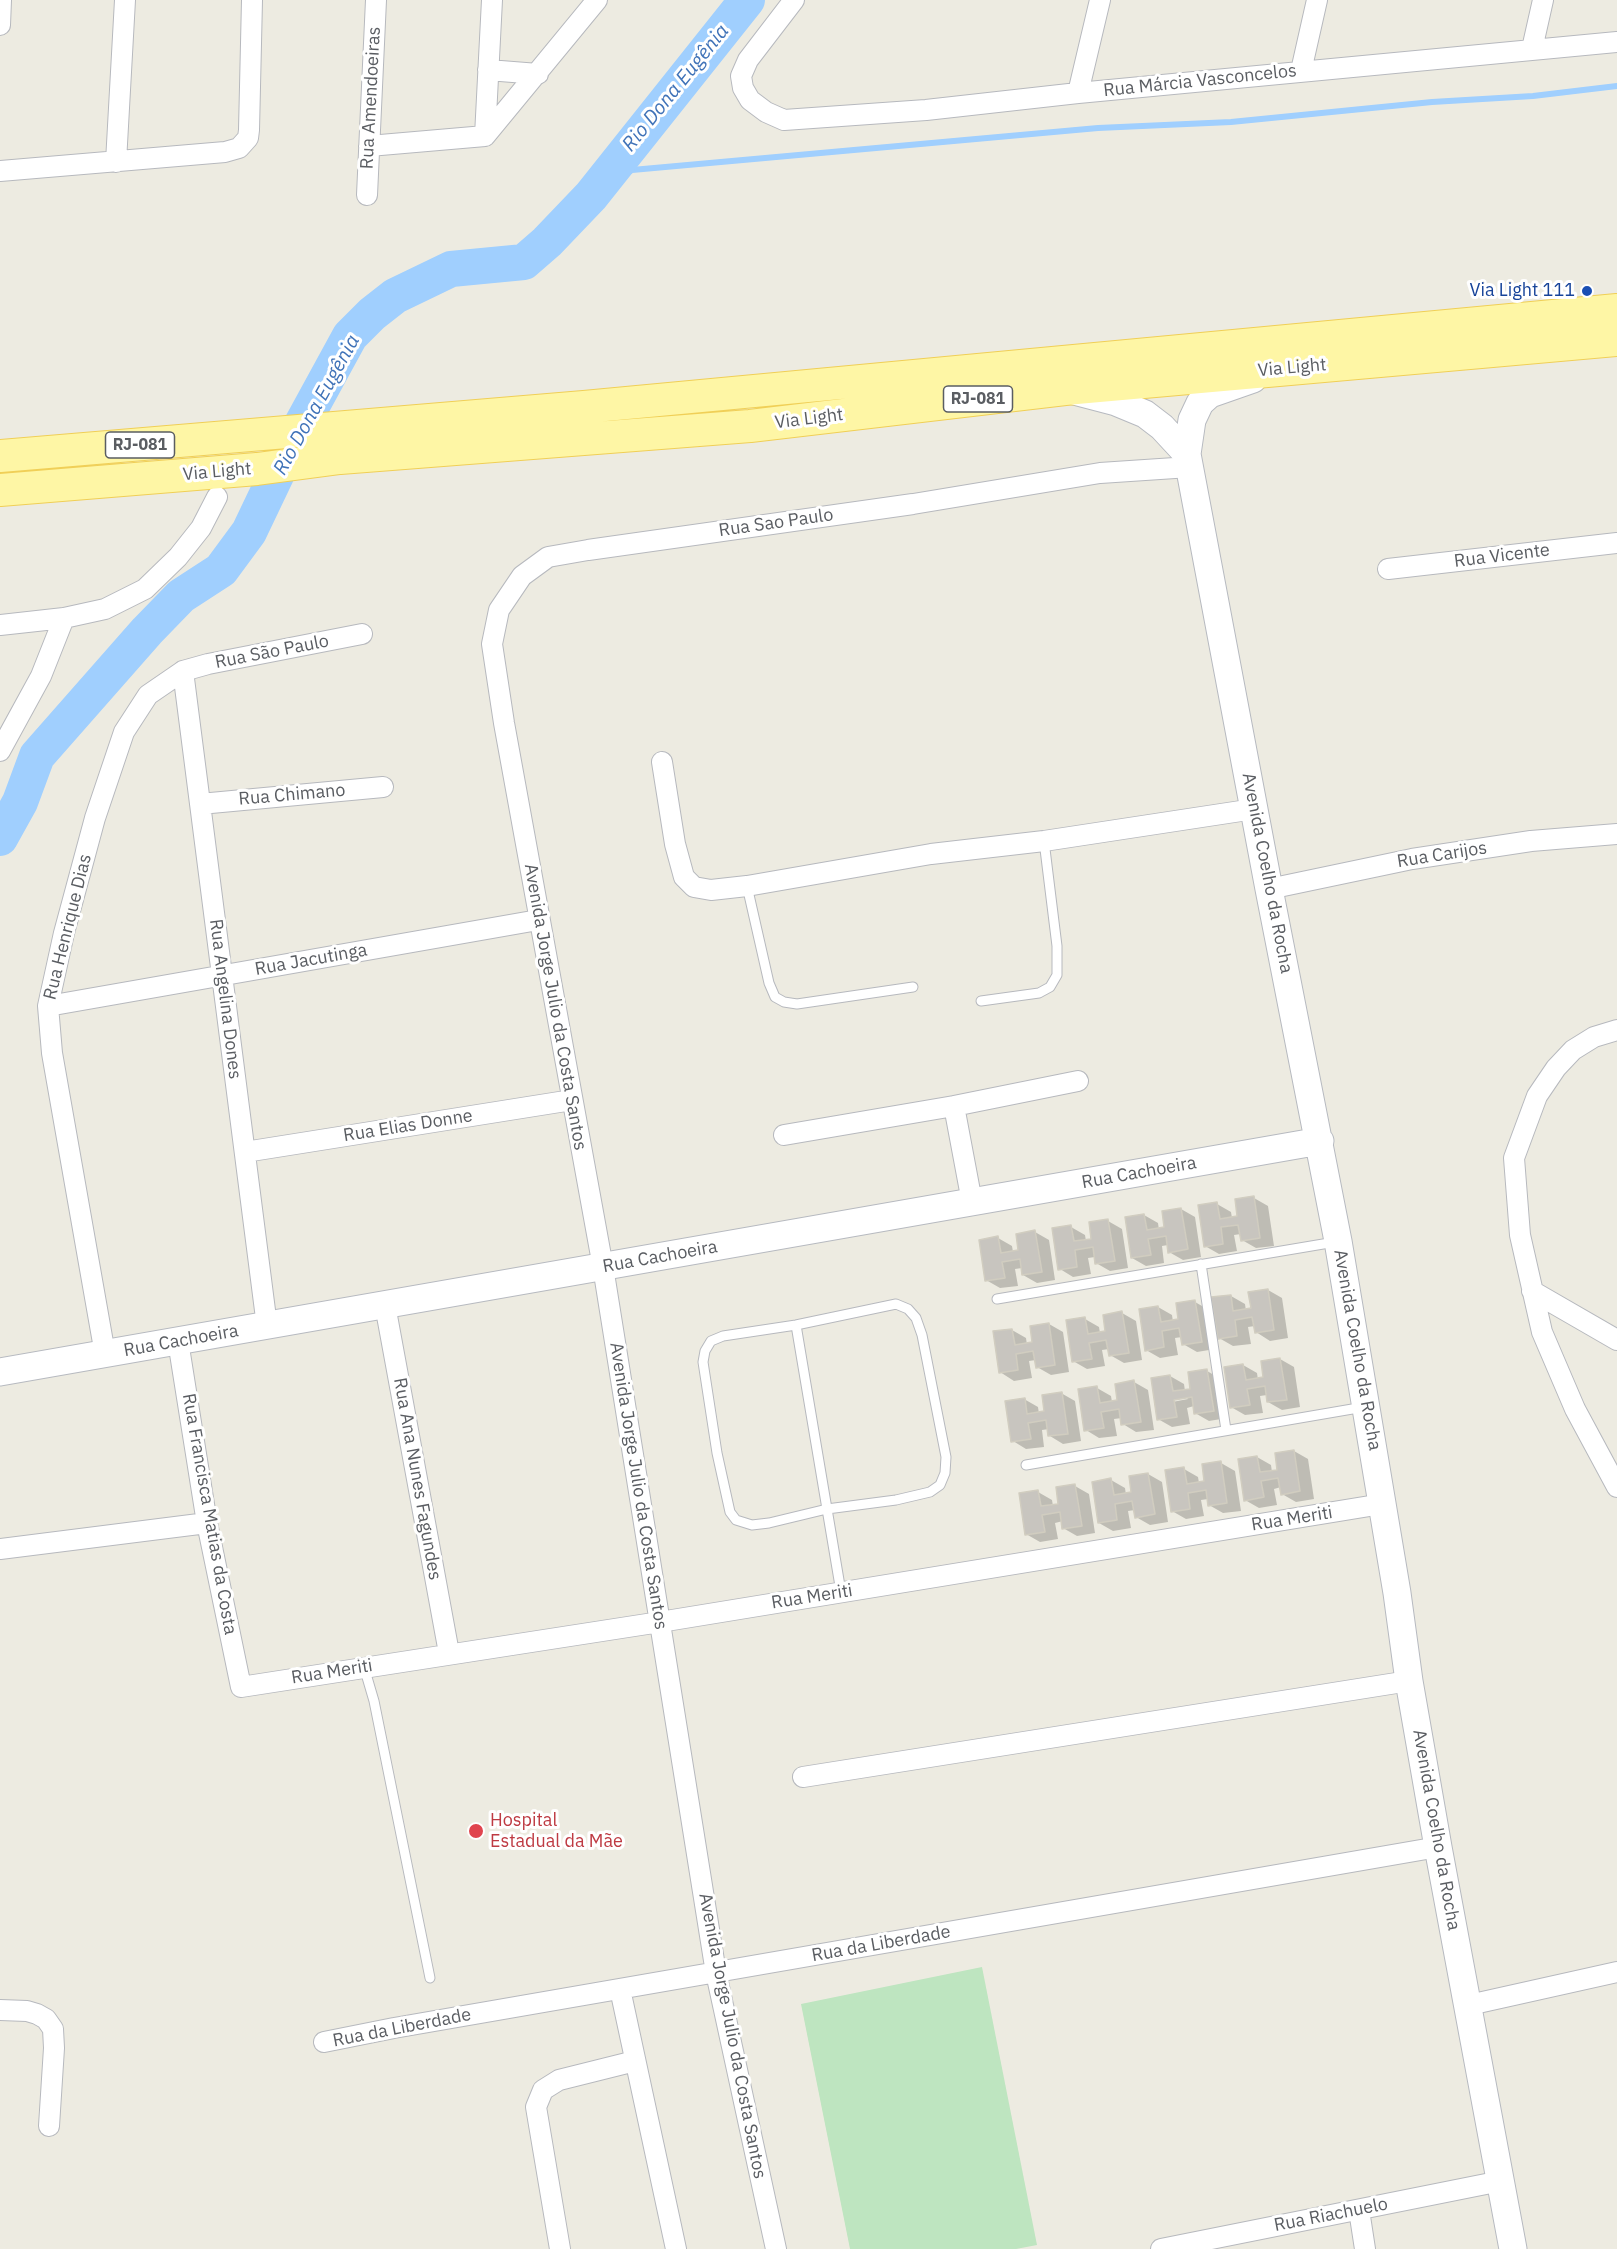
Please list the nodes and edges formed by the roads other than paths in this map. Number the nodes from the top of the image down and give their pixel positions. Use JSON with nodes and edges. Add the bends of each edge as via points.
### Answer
{"nodes":[{"id":1,"x":1,"y":0,"type":"edge"},
{"id":2,"x":125,"y":0,"type":"edge"},
{"id":3,"x":252,"y":0,"type":"edge"},
{"id":4,"x":376,"y":0,"type":"edge"},
{"id":5,"x":492,"y":0,"type":"edge"},
{"id":6,"x":597,"y":0,"type":"edge"},
{"id":7,"x":794,"y":0,"type":"edge"},
{"id":8,"x":1100,"y":0,"type":"edge"},
{"id":9,"x":1317,"y":0,"type":"edge"},
{"id":10,"x":1542,"y":0,"type":"edge"},
{"id":11,"x":0,"y":25,"type":"edge"},
{"id":12,"x":1617,"y":42,"type":"edge"},
{"id":13,"x":1532,"y":49,"type":"junction"},
{"id":14,"x":488,"y":70,"type":"junction"},
{"id":15,"x":1301,"y":71,"type":"junction"},
{"id":16,"x":538,"y":74,"type":"junction"},
{"id":17,"x":1078,"y":93,"type":"junction"},
{"id":18,"x":485,"y":136,"type":"junction"},
{"id":19,"x":369,"y":146,"type":"junction"},
{"id":20,"x":116,"y":162,"type":"junction"},
{"id":21,"x":0,"y":171,"type":"edge"},
{"id":22,"x":367,"y":195,"type":"dead end"},
{"id":23,"x":1617,"y":310,"type":"edge"},
{"id":24,"x":1617,"y":340,"type":"edge"},
{"id":25,"x":1284,"y":368,"type":"junction"},
{"id":26,"x":1065,"y":389,"type":"junction"},
{"id":27,"x":0,"y":456,"type":"edge"},
{"id":28,"x":1189,"y":460,"type":"junction"},
{"id":29,"x":0,"y":490,"type":"edge"},
{"id":30,"x":217,"y":497,"type":"dead end"},
{"id":31,"x":1617,"y":543,"type":"edge"},
{"id":32,"x":1388,"y":569,"type":"dead end"},
{"id":33,"x":64,"y":618,"type":"junction"},
{"id":34,"x":0,"y":625,"type":"edge"},
{"id":35,"x":362,"y":634,"type":"dead end"},
{"id":36,"x":183,"y":672,"type":"junction"},
{"id":37,"x":504,"y":723,"type":"joint"},
{"id":38,"x":0,"y":751,"type":"edge"},
{"id":39,"x":662,"y":762,"type":"dead end"},
{"id":40,"x":383,"y":787,"type":"dead end"},
{"id":41,"x":200,"y":804,"type":"junction"},
{"id":42,"x":1254,"y":809,"type":"junction"},
{"id":43,"x":1617,"y":834,"type":"edge"},
{"id":44,"x":1044,"y":841,"type":"junction"},
{"id":45,"x":747,"y":886,"type":"junction"},
{"id":46,"x":1269,"y":889,"type":"junction"},
{"id":47,"x":538,"y":920,"type":"junction"},
{"id":48,"x":222,"y":975,"type":"junction"},
{"id":49,"x":914,"y":987,"type":"dead end"},
{"id":50,"x":981,"y":1000,"type":"dead end"},
{"id":51,"x":48,"y":1006,"type":"junction"},
{"id":52,"x":1617,"y":1030,"type":"edge"},
{"id":53,"x":1078,"y":1081,"type":"dead end"},
{"id":54,"x":572,"y":1100,"type":"junction"},
{"id":55,"x":954,"y":1106,"type":"junction"},
{"id":56,"x":784,"y":1135,"type":"dead end"},
{"id":57,"x":1320,"y":1141,"type":"junction"},
{"id":58,"x":245,"y":1152,"type":"junction"},
{"id":59,"x":972,"y":1202,"type":"junction"},
{"id":60,"x":1338,"y":1241,"type":"junction"},
{"id":61,"x":1201,"y":1264,"type":"junction"},
{"id":62,"x":603,"y":1267,"type":"junction"},
{"id":63,"x":1532,"y":1291,"type":"junction"},
{"id":64,"x":997,"y":1299,"type":"dead end"},
{"id":65,"x":385,"y":1305,"type":"junction"},
{"id":66,"x":796,"y":1325,"type":"junction"},
{"id":67,"x":267,"y":1326,"type":"junction"},
{"id":68,"x":1617,"y":1340,"type":"edge"},
{"id":69,"x":178,"y":1341,"type":"junction"},
{"id":70,"x":105,"y":1354,"type":"junction"},
{"id":71,"x":0,"y":1372,"type":"edge"},
{"id":72,"x":1367,"y":1406,"type":"junction"},
{"id":73,"x":1226,"y":1430,"type":"junction"},
{"id":74,"x":1026,"y":1465,"type":"dead end"},
{"id":75,"x":1617,"y":1487,"type":"edge"},
{"id":76,"x":1382,"y":1504,"type":"junction"},
{"id":77,"x":827,"y":1509,"type":"junction"},
{"id":78,"x":207,"y":1523,"type":"junction"},
{"id":79,"x":0,"y":1549,"type":"edge"},
{"id":80,"x":841,"y":1592,"type":"junction"},
{"id":81,"x":660,"y":1622,"type":"junction"},
{"id":82,"x":449,"y":1653,"type":"junction"},
{"id":83,"x":364,"y":1667,"type":"junction"},
{"id":84,"x":1409,"y":1681,"type":"junction"},
{"id":85,"x":241,"y":1687,"type":"joint"},
{"id":86,"x":803,"y":1777,"type":"dead end"},
{"id":87,"x":1438,"y":1847,"type":"junction"},
{"id":88,"x":1617,"y":1972,"type":"edge"},
{"id":89,"x":716,"y":1973,"type":"junction"},
{"id":90,"x":430,"y":1978,"type":"dead end"},
{"id":91,"x":620,"y":1989,"type":"junction"},
{"id":92,"x":1469,"y":2005,"type":"junction"},
{"id":93,"x":0,"y":2010,"type":"edge"},
{"id":94,"x":324,"y":2043,"type":"dead end"},
{"id":95,"x":636,"y":2061,"type":"junction"},
{"id":96,"x":49,"y":2126,"type":"dead end"},
{"id":97,"x":1501,"y":2181,"type":"junction"},
{"id":98,"x":1359,"y":2210,"type":"junction"},
{"id":99,"x":560,"y":2249,"type":"edge"},
{"id":100,"x":676,"y":2249,"type":"edge"},
{"id":101,"x":776,"y":2249,"type":"edge"},
{"id":102,"x":1161,"y":2249,"type":"edge"},
{"id":103,"x":1365,"y":2249,"type":"edge"},
{"id":104,"x":1513,"y":2249,"type":"edge"}],
"edges":[{"from":1,"to":11,"type":"street"},
{"from":2,"to":20,"type":"street"},
{"from":3,"to":20,"type":"street","via":[[248,138],[235,150],[225,152]]},
{"from":4,"to":19,"type":"street","name":"Rua Amendoeiras"},
{"from":5,"to":14,"type":"street"},
{"from":6,"to":16,"type":"street"},
{"from":7,"to":17,"type":"street","name":"Rua Márcia Vasconcelos","via":[[748,60],[741,76],[750,100],[784,120],[926,110]]},
{"from":8,"to":17,"type":"street"},
{"from":9,"to":15,"type":"street"},
{"from":10,"to":13,"type":"street"},
{"from":12,"to":13,"type":"street","name":"Rua Márcia Vasconcelos"},
{"from":13,"to":15,"type":"street","name":"Rua Márcia Vasconcelos"},
{"from":14,"to":16,"type":"street"},
{"from":14,"to":18,"type":"street"},
{"from":15,"to":17,"type":"street","name":"Rua Márcia Vasconcelos"},
{"from":16,"to":18,"type":"street"},
{"from":18,"to":19,"type":"street"},
{"from":19,"to":22,"type":"street","name":"Rua Amendoeiras"},
{"from":20,"to":21,"type":"street"},
{"from":23,"to":27,"type":"main road","name":"Via Light","number":"RJ-081","via":[[281,434]]},
{"from":24,"to":25,"type":"main road","name":"Via Light","number":"RJ-081"},
{"from":25,"to":26,"type":"main road","name":"Via Light","number":"RJ-081"},
{"from":25,"to":28,"type":"main road","name":"Avenida Coelho da Rocha","via":[[1210,394],[1200,403],[1192,420]]},
{"from":26,"to":28,"type":"main road","via":[[1145,414],[1162,427]]},
{"from":26,"to":29,"type":"main road","name":"Via Light","number":"RJ-081","via":[[750,426]]},
{"from":28,"to":37,"type":"street","name":"Rua Sao Paulo","via":[[548,557],[522,576],[499,610],[492,644]]},
{"from":28,"to":42,"type":"main road","name":"Avenida Coelho da Rocha"},
{"from":30,"to":33,"type":"street","via":[[201,528],[178,558],[145,589],[105,609]]},
{"from":31,"to":32,"type":"street","name":"Rua Vicente"},
{"from":33,"to":34,"type":"street"},
{"from":33,"to":38,"type":"street","via":[[41,676]]},
{"from":35,"to":36,"type":"street","name":"Rua São Paulo"},
{"from":36,"to":41,"type":"street","name":"Rua Angelina Dones"},
{"from":36,"to":51,"type":"street","name":"Rua Henrique Dias","via":[[148,695],[124,732],[86,852]]},
{"from":37,"to":47,"type":"street","name":"Avenida Jorge Julio da Costa Santos"},
{"from":39,"to":45,"type":"street","via":[[684,877],[694,887],[711,890]]},
{"from":40,"to":41,"type":"street","name":"Rua Chimano"},
{"from":41,"to":48,"type":"street","name":"Rua Angelina Dones"},
{"from":42,"to":44,"type":"street"},
{"from":42,"to":46,"type":"main road","name":"Avenida Coelho da Rocha"},
{"from":43,"to":46,"type":"street","name":"Rua Carijos","via":[[1531,841],[1412,859]]},
{"from":44,"to":45,"type":"street","via":[[930,854]]},
{"from":44,"to":50,"type":"lane","via":[[1057,975],[1050,987],[1039,993]]},
{"from":45,"to":49,"type":"lane","via":[[775,997],[797,1004]]},
{"from":46,"to":57,"type":"main road","name":"Avenida Coelho da Rocha"},
{"from":47,"to":48,"type":"street","name":"Rua Jacutinga"},
{"from":47,"to":54,"type":"street","name":"Avenida Jorge Julio da Costa Santos"},
{"from":48,"to":51,"type":"street","name":"Rua Jacutinga"},
{"from":48,"to":58,"type":"street","name":"Rua Angelina Dones"},
{"from":51,"to":70,"type":"street","name":"Rua Henrique Dias","via":[[52,1053]]},
{"from":52,"to":63,"type":"street","via":[[1594,1037],[1573,1050],[1556,1068],[1537,1096],[1514,1158],[1520,1235]]},
{"from":53,"to":55,"type":"street"},
{"from":54,"to":58,"type":"street","name":"Rua Elias Donne"},
{"from":54,"to":62,"type":"street","name":"Avenida Jorge Julio da Costa Santos"},
{"from":55,"to":56,"type":"street"},
{"from":55,"to":59,"type":"street"},
{"from":57,"to":59,"type":"main road","name":"Rua Cachoeira"},
{"from":57,"to":60,"type":"main road","name":"Avenida Coelho da Rocha"},
{"from":58,"to":67,"type":"street","name":"Rua Angelina Dones"},
{"from":59,"to":62,"type":"main road","name":"Rua Cachoeira"},
{"from":60,"to":61,"type":"lane"},
{"from":60,"to":72,"type":"main road","name":"Avenida Coelho da Rocha"},
{"from":61,"to":64,"type":"lane"},
{"from":61,"to":73,"type":"lane"},
{"from":62,"to":65,"type":"main road","name":"Rua Cachoeira"},
{"from":62,"to":81,"type":"street","name":"Avenida Jorge Julio da Costa Santos"},
{"from":63,"to":68,"type":"street"},
{"from":63,"to":75,"type":"street","via":[[1542,1332],[1575,1408]]},
{"from":65,"to":67,"type":"main road","name":"Rua Cachoeira"},
{"from":65,"to":82,"type":"street","name":"Rua Ana Nunes Fagundes"},
{"from":66,"to":77,"type":"lane"},
{"from":66,"to":77,"type":"lane","via":[[711,1341],[703,1362],[717,1453],[730,1512],[736,1520],[752,1525]]},
{"from":66,"to":77,"type":"lane","via":[[896,1304],[908,1309],[922,1335],[946,1456],[940,1485],[930,1492]]},
{"from":67,"to":69,"type":"main road","name":"Rua Cachoeira"},
{"from":69,"to":70,"type":"main road","name":"Rua Cachoeira"},
{"from":69,"to":78,"type":"street","name":"Rua Francisca Matias da Costa"},
{"from":70,"to":71,"type":"main road","name":"Rua Cachoeira"},
{"from":72,"to":73,"type":"lane"},
{"from":72,"to":76,"type":"main road","name":"Avenida Coelho da Rocha"},
{"from":73,"to":74,"type":"lane"},
{"from":76,"to":80,"type":"street","name":"Rua Meriti"},
{"from":76,"to":84,"type":"main road","name":"Avenida Coelho da Rocha"},
{"from":77,"to":80,"type":"lane"},
{"from":78,"to":79,"type":"street"},
{"from":78,"to":85,"type":"street","name":"Rua Francisca Matias da Costa"},
{"from":80,"to":81,"type":"street","name":"Rua Meriti"},
{"from":81,"to":82,"type":"street","name":"Rua Meriti"},
{"from":81,"to":89,"type":"street","name":"Avenida Jorge Julio da Costa Santos"},
{"from":82,"to":83,"type":"street","name":"Rua Meriti"},
{"from":83,"to":85,"type":"street","name":"Rua Meriti"},
{"from":83,"to":90,"type":"lane"},
{"from":84,"to":86,"type":"street"},
{"from":84,"to":87,"type":"main road","name":"Avenida Coelho da Rocha"},
{"from":87,"to":89,"type":"street","name":"Rua da Liberdade"},
{"from":87,"to":92,"type":"main road","name":"Avenida Coelho da Rocha"},
{"from":88,"to":92,"type":"street"},
{"from":89,"to":91,"type":"street","name":"Rua da Liberdade"},
{"from":89,"to":101,"type":"street","name":"Avenida Jorge Julio da Costa Santos"},
{"from":91,"to":94,"type":"street","name":"Rua da Liberdade"},
{"from":91,"to":95,"type":"street"},
{"from":92,"to":97,"type":"main road","name":"Avenida Coelho da Rocha"},
{"from":93,"to":96,"type":"street","via":[[37,2014],[52,2029]]},
{"from":95,"to":99,"type":"street","via":[[559,2080],[543,2090],[536,2107]]},
{"from":95,"to":100,"type":"street"},
{"from":97,"to":98,"type":"street","name":"Rua Riachuelo"},
{"from":97,"to":104,"type":"main road","name":"Avenida Coelho da Rocha"},
{"from":98,"to":102,"type":"street","name":"Rua Riachuelo"},
{"from":98,"to":103,"type":"street"}]}
